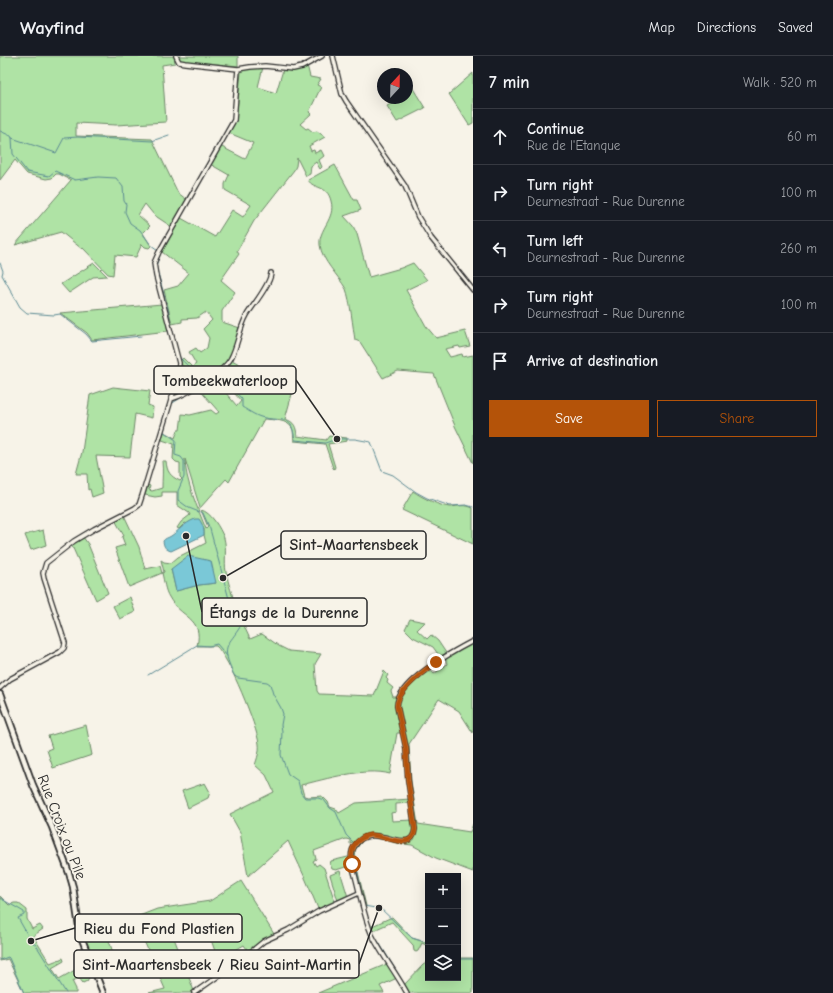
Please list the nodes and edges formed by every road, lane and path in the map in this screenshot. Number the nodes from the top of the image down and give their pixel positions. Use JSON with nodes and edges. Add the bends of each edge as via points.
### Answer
{"nodes":[{"id":1,"x":176,"y":56,"type":"edge"},
{"id":2,"x":322,"y":56,"type":"edge"},
{"id":3,"x":333,"y":56,"type":"edge"},
{"id":4,"x":238,"y":69,"type":"junction"},
{"id":5,"x":271,"y":273,"type":"dead end"},
{"id":6,"x":473,"y":290,"type":"edge"},
{"id":7,"x":171,"y":399,"type":"junction"},
{"id":8,"x":473,"y":641,"type":"edge"},
{"id":9,"x":0,"y":688,"type":"edge"},
{"id":10,"x":0,"y":694,"type":"edge"},
{"id":11,"x":359,"y":893,"type":"junction"},
{"id":12,"x":103,"y":993,"type":"edge"},
{"id":13,"x":194,"y":993,"type":"edge"},
{"id":14,"x":407,"y":993,"type":"edge"}],
"edges":[{"from":1,"to":4,"type":"street","via":[[179,62],[185,64]]},
{"from":2,"to":4,"type":"street","via":[[293,69],[265,66]]},
{"from":3,"to":6,"type":"street","via":[[346,101],[405,186],[418,217],[431,238]]},
{"from":4,"to":7,"type":"street","via":[[234,120],[154,263],[178,363],[178,377]]},
{"from":5,"to":7,"type":"street","via":[[243,322],[231,359],[214,375]]},
{"from":7,"to":9,"type":"street","via":[[138,505],[74,541],[46,563],[44,578],[65,638],[64,648],[10,679]]},
{"from":8,"to":11,"type":"street","via":[[428,667],[397,701],[407,753],[414,836],[409,840],[399,841],[375,835],[360,839],[352,852]]},
{"from":10,"to":12,"type":"street","name":"Rue Croix ou Pile","via":[[69,873],[80,934]]},
{"from":11,"to":13,"type":"street","via":[[309,916],[288,930],[264,941]]},
{"from":11,"to":14,"type":"street","via":[[372,935]]}]}
